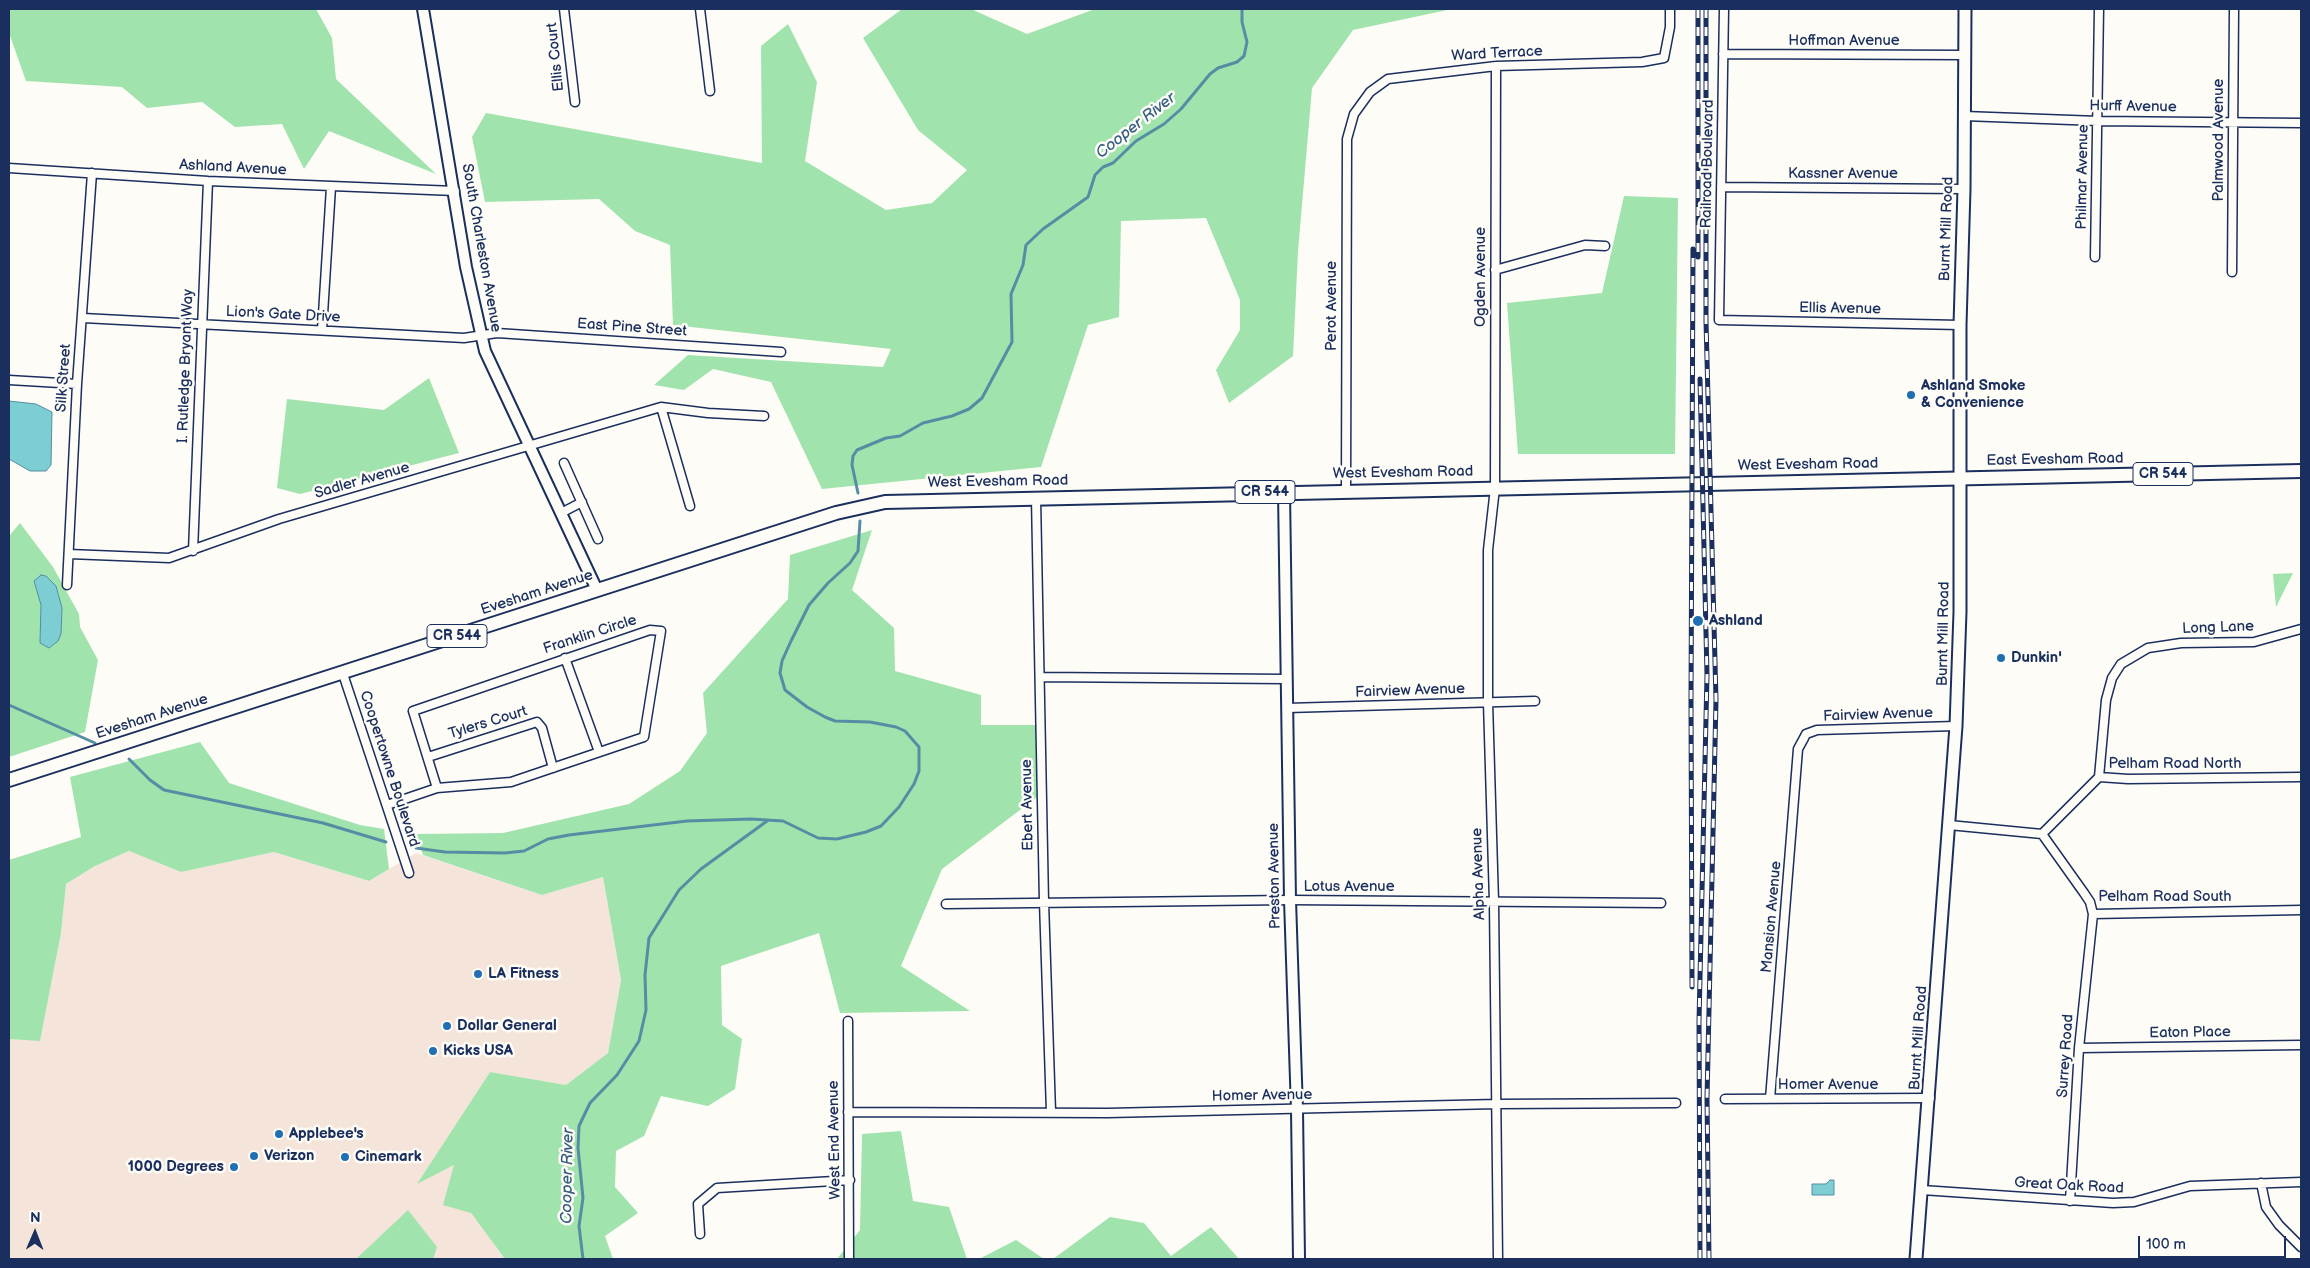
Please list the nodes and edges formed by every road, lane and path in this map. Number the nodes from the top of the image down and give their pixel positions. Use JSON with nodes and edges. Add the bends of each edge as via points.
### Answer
{"nodes":[{"id":1,"x":423,"y":9,"type":"edge"},
{"id":2,"x":564,"y":9,"type":"edge"},
{"id":3,"x":700,"y":9,"type":"edge"},
{"id":4,"x":1670,"y":9,"type":"edge"},
{"id":5,"x":1724,"y":9,"type":"edge"},
{"id":6,"x":1966,"y":9,"type":"edge"},
{"id":7,"x":2099,"y":9,"type":"edge"},
{"id":8,"x":2234,"y":9,"type":"edge"},
{"id":9,"x":1723,"y":54,"type":"junction"},
{"id":10,"x":1965,"y":56,"type":"junction"},
{"id":11,"x":1496,"y":66,"type":"junction"},
{"id":12,"x":710,"y":91,"type":"dead end"},
{"id":13,"x":575,"y":102,"type":"dead end"},
{"id":14,"x":1964,"y":116,"type":"junction"},
{"id":15,"x":1352,"y":121,"type":"joint"},
{"id":16,"x":2098,"y":121,"type":"junction"},
{"id":17,"x":2233,"y":122,"type":"junction"},
{"id":18,"x":2301,"y":123,"type":"edge"},
{"id":19,"x":9,"y":168,"type":"edge"},
{"id":20,"x":92,"y":173,"type":"junction"},
{"id":21,"x":208,"y":181,"type":"junction"},
{"id":22,"x":331,"y":187,"type":"junction"},
{"id":23,"x":1721,"y":187,"type":"junction"},
{"id":24,"x":1964,"y":189,"type":"junction"},
{"id":25,"x":455,"y":191,"type":"junction"},
{"id":26,"x":1606,"y":246,"type":"dead end"},
{"id":27,"x":2095,"y":257,"type":"dead end"},
{"id":28,"x":1495,"y":270,"type":"junction"},
{"id":29,"x":2232,"y":272,"type":"dead end"},
{"id":30,"x":83,"y":318,"type":"junction"},
{"id":31,"x":1720,"y":320,"type":"joint"},
{"id":32,"x":201,"y":325,"type":"junction"},
{"id":33,"x":1960,"y":325,"type":"junction"},
{"id":34,"x":322,"y":330,"type":"junction"},
{"id":35,"x":481,"y":336,"type":"junction"},
{"id":36,"x":781,"y":352,"type":"dead end"},
{"id":37,"x":9,"y":380,"type":"edge"},
{"id":38,"x":77,"y":384,"type":"junction"},
{"id":39,"x":661,"y":407,"type":"junction"},
{"id":40,"x":764,"y":416,"type":"dead end"},
{"id":41,"x":530,"y":446,"type":"junction"},
{"id":42,"x":564,"y":462,"type":"dead end"},
{"id":43,"x":2301,"y":472,"type":"edge"},
{"id":44,"x":1960,"y":478,"type":"junction"},
{"id":45,"x":1495,"y":488,"type":"junction"},
{"id":46,"x":1346,"y":491,"type":"junction"},
{"id":47,"x":1284,"y":492,"type":"junction"},
{"id":48,"x":1036,"y":498,"type":"junction"},
{"id":49,"x":582,"y":502,"type":"junction"},
{"id":50,"x":690,"y":506,"type":"dead end"},
{"id":51,"x":848,"y":510,"type":"joint"},
{"id":52,"x":561,"y":512,"type":"junction"},
{"id":53,"x":598,"y":539,"type":"dead end"},
{"id":54,"x":193,"y":551,"type":"junction"},
{"id":55,"x":69,"y":554,"type":"junction"},
{"id":56,"x":67,"y":585,"type":"dead end"},
{"id":57,"x":597,"y":590,"type":"junction"},
{"id":58,"x":2301,"y":629,"type":"edge"},
{"id":59,"x":564,"y":658,"type":"junction"},
{"id":60,"x":343,"y":674,"type":"junction"},
{"id":61,"x":1040,"y":677,"type":"junction"},
{"id":62,"x":1286,"y":679,"type":"junction"},
{"id":63,"x":1534,"y":700,"type":"dead end"},
{"id":64,"x":1488,"y":702,"type":"junction"},
{"id":65,"x":1287,"y":708,"type":"junction"},
{"id":66,"x":1956,"y":726,"type":"junction"},
{"id":67,"x":1804,"y":738,"type":"joint"},
{"id":68,"x":599,"y":752,"type":"junction"},
{"id":69,"x":428,"y":757,"type":"junction"},
{"id":70,"x":553,"y":768,"type":"junction"},
{"id":71,"x":2099,"y":777,"type":"junction"},
{"id":72,"x":2301,"y":777,"type":"edge"},
{"id":73,"x":9,"y":780,"type":"edge"},
{"id":74,"x":437,"y":788,"type":"junction"},
{"id":75,"x":387,"y":806,"type":"junction"},
{"id":76,"x":1949,"y":825,"type":"junction"},
{"id":77,"x":2042,"y":834,"type":"junction"},
{"id":78,"x":409,"y":873,"type":"dead end"},
{"id":79,"x":1290,"y":900,"type":"junction"},
{"id":80,"x":1044,"y":902,"type":"junction"},
{"id":81,"x":1494,"y":902,"type":"junction"},
{"id":82,"x":1661,"y":903,"type":"dead end"},
{"id":83,"x":946,"y":904,"type":"dead end"},
{"id":84,"x":2301,"y":910,"type":"edge"},
{"id":85,"x":2093,"y":914,"type":"junction"},
{"id":86,"x":848,"y":1021,"type":"dead end"},
{"id":87,"x":2301,"y":1045,"type":"edge"},
{"id":88,"x":2079,"y":1048,"type":"junction"},
{"id":89,"x":1930,"y":1098,"type":"junction"},
{"id":90,"x":1726,"y":1099,"type":"dead end"},
{"id":91,"x":1770,"y":1099,"type":"junction"},
{"id":92,"x":1676,"y":1103,"type":"dead end"},
{"id":93,"x":1497,"y":1104,"type":"junction"},
{"id":94,"x":1296,"y":1110,"type":"junction"},
{"id":95,"x":848,"y":1112,"type":"junction"},
{"id":96,"x":1051,"y":1112,"type":"junction"},
{"id":97,"x":850,"y":1180,"type":"junction"},
{"id":98,"x":2301,"y":1182,"type":"edge"},
{"id":99,"x":2260,"y":1183,"type":"junction"},
{"id":100,"x":1922,"y":1190,"type":"junction"},
{"id":101,"x":2070,"y":1201,"type":"junction"},
{"id":102,"x":700,"y":1234,"type":"dead end"},
{"id":103,"x":2301,"y":1248,"type":"edge"},
{"id":104,"x":849,"y":1259,"type":"edge"},
{"id":105,"x":1298,"y":1259,"type":"edge"},
{"id":106,"x":1498,"y":1259,"type":"edge"},
{"id":107,"x":1916,"y":1259,"type":"edge"}],
"edges":[{"from":1,"to":25,"type":"street","name":"South Charleston Avenue"},
{"from":2,"to":13,"type":"street","name":"Ellis Court"},
{"from":3,"to":12,"type":"street"},
{"from":4,"to":11,"type":"street","name":"Ward Terrace","via":[[1664,58],[1642,62]]},
{"from":5,"to":9,"type":"street","name":"Railroad Boulevard"},
{"from":6,"to":10,"type":"main road","name":"Burnt Mill Road"},
{"from":7,"to":16,"type":"street","name":"Philmar Avenue"},
{"from":8,"to":17,"type":"street","name":"Palmwood Avenue"},
{"from":9,"to":10,"type":"street","name":"Hoffman Avenue"},
{"from":9,"to":23,"type":"street","name":"Railroad Boulevard"},
{"from":10,"to":14,"type":"main road","name":"Burnt Mill Road"},
{"from":11,"to":15,"type":"street","name":"Ward Terrace","via":[[1388,79],[1370,92]]},
{"from":11,"to":28,"type":"street","name":"Ogden Avenue"},
{"from":14,"to":16,"type":"street","name":"Hurff Avenue"},
{"from":14,"to":24,"type":"main road","name":"Burnt Mill Road"},
{"from":15,"to":46,"type":"street","name":"Perot Avenue","via":[[1347,139]]},
{"from":16,"to":17,"type":"street","name":"Hurff Avenue"},
{"from":16,"to":27,"type":"street","name":"Philmar Avenue"},
{"from":17,"to":18,"type":"street","name":"Hurff Avenue"},
{"from":17,"to":29,"type":"street","name":"Palmwood Avenue"},
{"from":19,"to":20,"type":"street","name":"Ashland Avenue"},
{"from":20,"to":21,"type":"street","name":"Ashland Avenue"},
{"from":20,"to":30,"type":"street","name":"Silk Street"},
{"from":21,"to":22,"type":"street","name":"Ashland Avenue"},
{"from":21,"to":32,"type":"street","name":"I. Rutledge Bryant Way"},
{"from":22,"to":25,"type":"street","name":"Ashland Avenue"},
{"from":22,"to":34,"type":"street"},
{"from":23,"to":24,"type":"street","name":"Kassner Avenue"},
{"from":23,"to":31,"type":"street","name":"Railroad Boulevard"},
{"from":24,"to":33,"type":"main road","name":"Burnt Mill Road"},
{"from":25,"to":35,"type":"street","name":"South Charleston Avenue","via":[[466,267]]},
{"from":26,"to":28,"type":"street","via":[[1586,245]]},
{"from":28,"to":45,"type":"street","name":"Ogden Avenue"},
{"from":30,"to":32,"type":"street","name":"Lion's Gate Drive"},
{"from":30,"to":38,"type":"street","name":"Silk Street"},
{"from":31,"to":33,"type":"street","name":"Ellis Avenue"},
{"from":32,"to":34,"type":"street","name":"Lion's Gate Drive"},
{"from":32,"to":54,"type":"street","name":"I. Rutledge Bryant Way"},
{"from":33,"to":44,"type":"main road","name":"Burnt Mill Road"},
{"from":34,"to":35,"type":"street","name":"Lion's Gate Drive","via":[[464,338]]},
{"from":35,"to":36,"type":"street","name":"East Pine Street","via":[[497,333]]},
{"from":35,"to":41,"type":"street","name":"South Charleston Avenue"},
{"from":37,"to":38,"type":"street"},
{"from":38,"to":55,"type":"street","name":"Silk Street"},
{"from":39,"to":40,"type":"street","via":[[708,414]]},
{"from":39,"to":41,"type":"street","name":"Sadler Avenue"},
{"from":39,"to":50,"type":"street"},
{"from":41,"to":52,"type":"street","name":"South Charleston Avenue"},
{"from":41,"to":54,"type":"street","name":"Sadler Avenue","via":[[279,519]]},
{"from":42,"to":49,"type":"street"},
{"from":43,"to":44,"type":"main road","name":"East Evesham Road","number":"CR 544"},
{"from":44,"to":45,"type":"main road","name":"West Evesham Road","number":"CR 544"},
{"from":44,"to":66,"type":"main road","name":"Burnt Mill Road"},
{"from":45,"to":46,"type":"main road","name":"West Evesham Road","number":"CR 544"},
{"from":45,"to":64,"type":"street","name":"Alpha Avenue","via":[[1488,550]]},
{"from":46,"to":47,"type":"main road","name":"West Evesham Road","number":"CR 544"},
{"from":47,"to":48,"type":"main road","name":"West Evesham Road","number":"CR 544"},
{"from":47,"to":62,"type":"street","name":"Preston Avenue"},
{"from":48,"to":51,"type":"main road","name":"West Evesham Road","number":"CR 544","via":[[885,502]]},
{"from":48,"to":61,"type":"street","name":"Ebert Avenue"},
{"from":49,"to":52,"type":"street"},
{"from":49,"to":53,"type":"street"},
{"from":51,"to":57,"type":"main road","name":"Evesham Avenue","number":"CR 544"},
{"from":52,"to":57,"type":"street","name":"South Charleston Avenue"},
{"from":54,"to":55,"type":"street","name":"Sadler Avenue","via":[[169,558]]},
{"from":55,"to":56,"type":"street","name":"Silk Street"},
{"from":57,"to":60,"type":"main road","name":"Evesham Avenue","number":"CR 544"},
{"from":58,"to":71,"type":"street","name":"Long Lane","via":[[2254,642],[2181,643],[2148,648],[2121,664],[2112,678],[2106,700]]},
{"from":59,"to":68,"type":"street"},
{"from":59,"to":68,"type":"street","name":"Franklin Circle","via":[[650,630],[661,631],[644,737]]},
{"from":59,"to":69,"type":"street","name":"Franklin Circle","via":[[414,711]]},
{"from":60,"to":73,"type":"main road","name":"Evesham Avenue","number":"CR 544"},
{"from":60,"to":75,"type":"street","name":"Coopertowne Boulevard"},
{"from":61,"to":62,"type":"street"},
{"from":61,"to":80,"type":"street","name":"Ebert Avenue"},
{"from":62,"to":65,"type":"street","name":"Preston Avenue"},
{"from":63,"to":64,"type":"street","name":"Fairview Avenue"},
{"from":64,"to":65,"type":"street","name":"Fairview Avenue"},
{"from":64,"to":81,"type":"street","name":"Alpha Avenue"},
{"from":65,"to":79,"type":"street","name":"Preston Avenue"},
{"from":66,"to":67,"type":"street","name":"Fairview Avenue","via":[[1817,730]]},
{"from":66,"to":76,"type":"main road","name":"Burnt Mill Road"},
{"from":67,"to":91,"type":"street","name":"Mansion Avenue","via":[[1798,749]]},
{"from":68,"to":70,"type":"street","name":"Franklin Circle"},
{"from":69,"to":70,"type":"street","name":"Tylers Court","via":[[537,722],[542,728]]},
{"from":69,"to":74,"type":"street","name":"Franklin Circle"},
{"from":70,"to":74,"type":"street","name":"Franklin Circle","via":[[510,782]]},
{"from":71,"to":72,"type":"street","name":"Pelham Road North"},
{"from":71,"to":77,"type":"street","name":"Pelham Road North"},
{"from":74,"to":75,"type":"street","name":"Franklin Circle"},
{"from":75,"to":78,"type":"street","name":"Coopertowne Boulevard"},
{"from":76,"to":77,"type":"street"},
{"from":76,"to":89,"type":"main road","name":"Burnt Mill Road"},
{"from":77,"to":85,"type":"street","name":"Pelham Road South","via":[[2090,902]]},
{"from":79,"to":80,"type":"street","name":"Lotus Avenue"},
{"from":79,"to":81,"type":"street","name":"Lotus Avenue"},
{"from":79,"to":94,"type":"street","name":"Preston Avenue"},
{"from":80,"to":83,"type":"street","name":"Lotus Avenue"},
{"from":80,"to":96,"type":"street","name":"Ebert Avenue"},
{"from":81,"to":82,"type":"street","name":"Lotus Avenue"},
{"from":81,"to":93,"type":"street","name":"Alpha Avenue"},
{"from":84,"to":85,"type":"street","name":"Pelham Road South"},
{"from":85,"to":88,"type":"street","name":"Surrey Road"},
{"from":86,"to":95,"type":"street","name":"West End Avenue"},
{"from":87,"to":88,"type":"street","name":"Eaton Place"},
{"from":88,"to":101,"type":"street","name":"Surrey Road"},
{"from":89,"to":91,"type":"street","name":"Homer Avenue"},
{"from":89,"to":100,"type":"main road","name":"Burnt Mill Road"},
{"from":90,"to":91,"type":"street","name":"Homer Avenue"},
{"from":92,"to":93,"type":"street","name":"Homer Avenue"},
{"from":93,"to":94,"type":"street","name":"Homer Avenue"},
{"from":93,"to":106,"type":"street","name":"Alpha Avenue"},
{"from":94,"to":96,"type":"street","name":"Homer Avenue"},
{"from":94,"to":105,"type":"street","name":"Preston Avenue"},
{"from":95,"to":96,"type":"street","name":"Homer Avenue"},
{"from":95,"to":97,"type":"street","name":"West End Avenue"},
{"from":97,"to":102,"type":"street","via":[[717,1188],[698,1204]]},
{"from":97,"to":104,"type":"street","name":"West End Avenue"},
{"from":98,"to":99,"type":"street","name":"Great Oak Road"},
{"from":99,"to":101,"type":"street","name":"Great Oak Road","via":[[2190,1186],[2134,1202]]},
{"from":99,"to":103,"type":"street","via":[[2266,1207],[2278,1225]]},
{"from":100,"to":101,"type":"street","name":"Great Oak Road"},
{"from":100,"to":107,"type":"main road","name":"Burnt Mill Road"}]}
